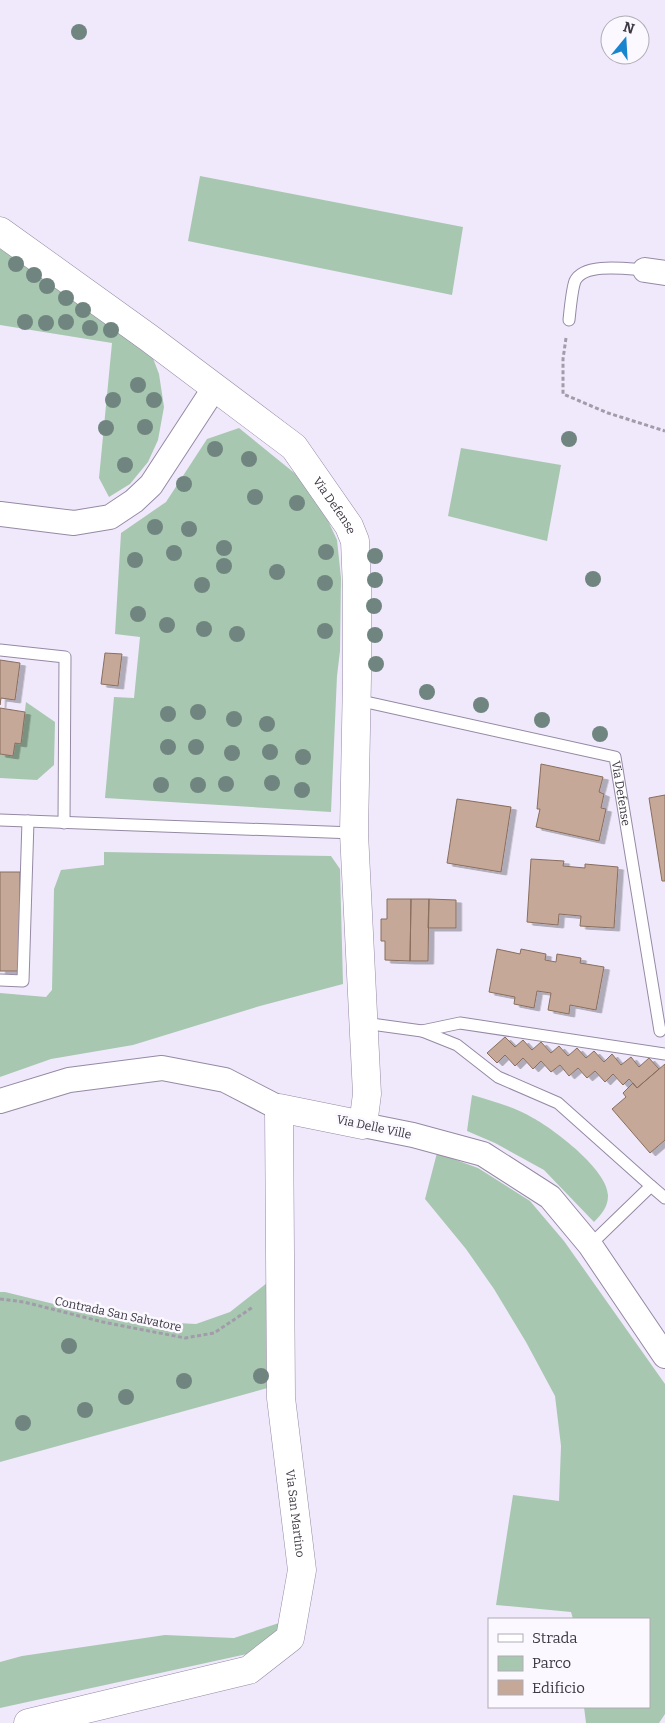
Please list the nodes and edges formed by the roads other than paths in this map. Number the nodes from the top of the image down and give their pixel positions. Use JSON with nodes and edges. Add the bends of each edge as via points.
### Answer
{"nodes":[{"id":1,"x":0,"y":231,"type":"edge"},
{"id":2,"x":655,"y":272,"type":"edge"},
{"id":3,"x":568,"y":320,"type":"road end"},
{"id":4,"x":215,"y":387,"type":"junction"},
{"id":5,"x":0,"y":514,"type":"edge"},
{"id":6,"x":0,"y":650,"type":"edge"},
{"id":7,"x":357,"y":700,"type":"junction"},
{"id":8,"x":0,"y":820,"type":"edge"},
{"id":9,"x":28,"y":821,"type":"junction"},
{"id":10,"x":64,"y":823,"type":"junction"},
{"id":11,"x":354,"y":833,"type":"junction"},
{"id":12,"x":0,"y":980,"type":"edge"},
{"id":13,"x":364,"y":1023,"type":"junction"},
{"id":14,"x":422,"y":1031,"type":"junction"},
{"id":15,"x":660,"y":1031,"type":"dead end"},
{"id":16,"x":665,"y":1054,"type":"edge"},
{"id":17,"x":0,"y":1101,"type":"edge"},
{"id":18,"x":279,"y":1108,"type":"junction"},
{"id":19,"x":363,"y":1125,"type":"junction"},
{"id":20,"x":652,"y":1186,"type":"junction"},
{"id":21,"x":665,"y":1198,"type":"edge"},
{"id":22,"x":590,"y":1245,"type":"junction"},
{"id":23,"x":665,"y":1356,"type":"edge"},
{"id":24,"x":28,"y":1723,"type":"edge"}],
"edges":[{"from":1,"to":4,"type":"street","name":"Via Defense"},
{"from":2,"to":3,"type":"lane","via":[[594,268],[582,274],[576,281]]},
{"from":4,"to":5,"type":"street","via":[[152,485],[110,517],[74,523]]},
{"from":4,"to":7,"type":"street","name":"Via Defense","via":[[294,447],[349,526],[355,541],[357,579]]},
{"from":6,"to":10,"type":"lane","via":[[65,657]]},
{"from":7,"to":11,"type":"street","name":"Via Defense"},
{"from":7,"to":15,"type":"lane","name":"Via Defense","via":[[615,757]]},
{"from":8,"to":9,"type":"lane"},
{"from":9,"to":10,"type":"lane"},
{"from":9,"to":12,"type":"lane","via":[[22,981]]},
{"from":10,"to":11,"type":"lane"},
{"from":11,"to":13,"type":"street","name":"Via Defense"},
{"from":13,"to":14,"type":"lane"},
{"from":13,"to":19,"type":"street","name":"Via Defense","via":[[366,1094]]},
{"from":14,"to":16,"type":"lane","via":[[460,1023]]},
{"from":14,"to":20,"type":"lane","via":[[457,1045],[498,1077],[558,1103]]},
{"from":17,"to":18,"type":"street","name":"Via Delle Ville","via":[[69,1080],[162,1068],[225,1080]]},
{"from":18,"to":19,"type":"street","name":"Via Delle Ville"},
{"from":18,"to":24,"type":"street","name":"Via San Martino","via":[[281,1398],[302,1570],[290,1638],[249,1670]]},
{"from":19,"to":22,"type":"street","name":"Via Delle Ville","via":[[483,1154],[550,1197]]},
{"from":20,"to":21,"type":"lane"},
{"from":20,"to":22,"type":"lane"},
{"from":22,"to":23,"type":"street","name":"Via Delle Ville"}]}
